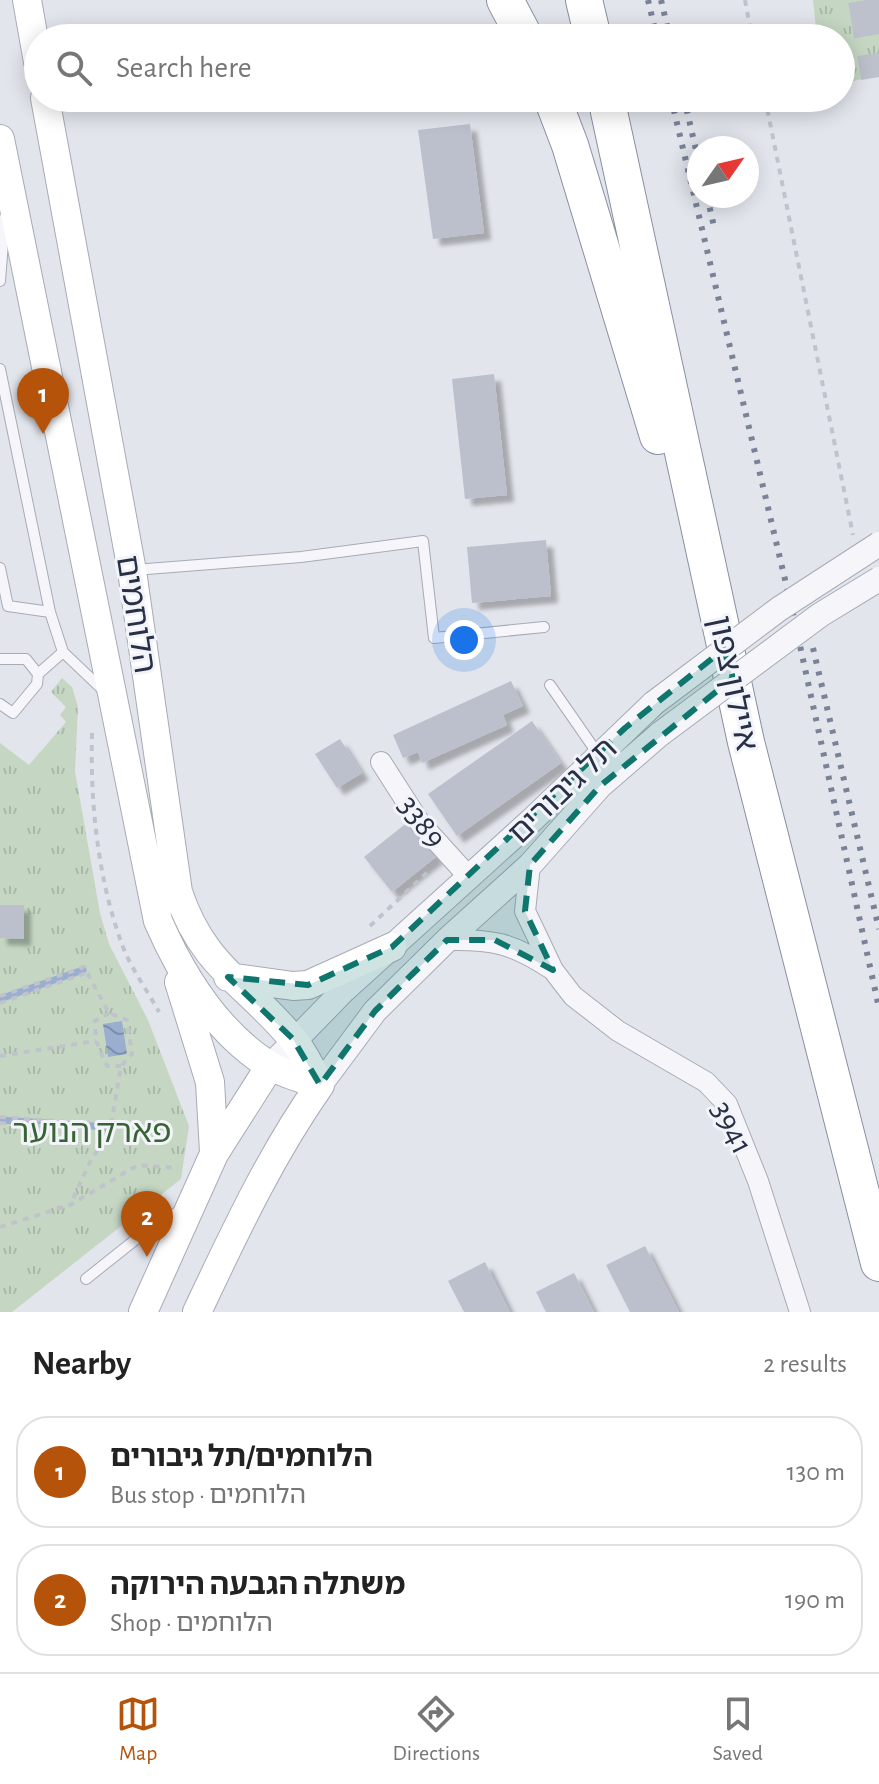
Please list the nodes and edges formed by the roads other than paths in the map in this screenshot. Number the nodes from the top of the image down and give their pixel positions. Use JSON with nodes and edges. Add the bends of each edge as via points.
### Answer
{"nodes":[{"id":1,"x":27,"y":0,"type":"edge"},
{"id":2,"x":505,"y":0,"type":"edge"},
{"id":3,"x":584,"y":0,"type":"edge"},
{"id":4,"x":31,"y":24,"type":"edge"},
{"id":5,"x":518,"y":24,"type":"edge"},
{"id":6,"x":590,"y":24,"type":"edge"},
{"id":7,"x":48,"y":112,"type":"edge"},
{"id":8,"x":557,"y":112,"type":"edge"},
{"id":9,"x":609,"y":112,"type":"edge"},
{"id":10,"x":0,"y":139,"type":"edge"},
{"id":11,"x":8,"y":176,"type":"junction"},
{"id":12,"x":0,"y":281,"type":"edge"},
{"id":13,"x":0,"y":369,"type":"edge"},
{"id":14,"x":879,"y":544,"type":"edge"},
{"id":15,"x":0,"y":568,"type":"edge"},
{"id":16,"x":132,"y":571,"type":"junction"},
{"id":17,"x":879,"y":579,"type":"edge"},
{"id":18,"x":4,"y":606,"type":"edge"},
{"id":19,"x":50,"y":612,"type":"junction"},
{"id":20,"x":544,"y":627,"type":"dead end"},
{"id":21,"x":63,"y":652,"type":"junction"},
{"id":22,"x":0,"y":659,"type":"edge"},
{"id":23,"x":38,"y":674,"type":"junction"},
{"id":24,"x":732,"y":675,"type":"junction"},
{"id":25,"x":550,"y":685,"type":"dead end"},
{"id":26,"x":113,"y":699,"type":"junction"},
{"id":27,"x":0,"y":704,"type":"edge"},
{"id":28,"x":598,"y":754,"type":"junction"},
{"id":29,"x":381,"y":762,"type":"dead end"},
{"id":30,"x":530,"y":865,"type":"junction"},
{"id":31,"x":469,"y":877,"type":"junction"},
{"id":32,"x":158,"y":921,"type":"junction"},
{"id":33,"x":447,"y":940,"type":"junction"},
{"id":34,"x":392,"y":947,"type":"junction"},
{"id":35,"x":553,"y":970,"type":"junction"},
{"id":36,"x":228,"y":977,"type":"junction"},
{"id":37,"x":293,"y":1039,"type":"junction"},
{"id":38,"x":270,"y":1066,"type":"junction"},
{"id":39,"x":320,"y":1085,"type":"junction"},
{"id":40,"x":210,"y":1162,"type":"junction"},
{"id":41,"x":185,"y":1218,"type":"junction"},
{"id":42,"x":879,"y":1263,"type":"edge"},
{"id":43,"x":86,"y":1279,"type":"dead end"},
{"id":44,"x":143,"y":1312,"type":"edge"},
{"id":45,"x":197,"y":1312,"type":"edge"},
{"id":46,"x":800,"y":1312,"type":"edge"}],
"edges":[{"from":1,"to":4,"type":"main road"},
{"from":2,"to":5,"type":"highway"},
{"from":3,"to":6,"type":"highway"},
{"from":7,"to":16,"type":"main road","name":"הלוחמים"},
{"from":8,"to":24,"type":"highway"},
{"from":9,"to":24,"type":"highway","name":"איילון צפון"},
{"from":10,"to":11,"type":"main road","name":"הלוחמים"},
{"from":11,"to":12,"type":"lane"},
{"from":11,"to":26,"type":"main road","name":"הלוחמים"},
{"from":13,"to":19,"type":"lane"},
{"from":14,"to":28,"type":"street","name":"תל גיבורים","bridge":true,"via":[[779,609],[654,703]]},
{"from":15,"to":18,"type":"lane"},
{"from":16,"to":20,"type":"lane","via":[[423,541],[434,638]]},
{"from":16,"to":36,"type":"main road","name":"הלוחמים","via":[[178,892],[188,923]]},
{"from":17,"to":30,"type":"street","name":"תל גיבורים","bridge":true,"via":[[820,615],[660,734],[600,786]]},
{"from":18,"to":19,"type":"lane"},
{"from":19,"to":21,"type":"lane"},
{"from":21,"to":23,"type":"lane"},
{"from":21,"to":26,"type":"lane"},
{"from":22,"to":23,"type":"lane","via":[[26,659]]},
{"from":23,"to":27,"type":"lane","via":[[37,684],[13,713]]},
{"from":24,"to":42,"type":"highway","name":"איילון צפון"},
{"from":25,"to":28,"type":"lane"},
{"from":26,"to":32,"type":"main road","name":"הלוחמים"},
{"from":28,"to":31,"type":"street","name":"תל גיבורים"},
{"from":29,"to":31,"type":"street","name":"3389","via":[[428,833]]},
{"from":30,"to":33,"type":"street","name":"תל גיבורים"},
{"from":30,"to":35,"type":"street","name":"3941","via":[[525,911]]},
{"from":31,"to":34,"type":"street","name":"תל גיבורים"},
{"from":32,"to":38,"type":"main road","name":"הלוחמים","via":[[198,996],[243,1046]]},
{"from":32,"to":40,"type":"main road","via":[[203,1053],[213,1106]]},
{"from":33,"to":35,"type":"street","name":"3941","via":[[495,940]]},
{"from":33,"to":39,"type":"street","name":"תל גיבורים","via":[[375,1011]]},
{"from":34,"to":36,"type":"main road","via":[[308,985]]},
{"from":34,"to":37,"type":"street","name":"תל גיבורים"},
{"from":35,"to":46,"type":"street","name":"3941","via":[[592,1013],[706,1082],[727,1104]]},
{"from":36,"to":37,"type":"main road","name":"הלוחמים"},
{"from":37,"to":38,"type":"street","name":"תל גיבורים"},
{"from":37,"to":39,"type":"main road","name":"הלוחמים"},
{"from":38,"to":39,"type":"main road","name":"הלוחמים"},
{"from":38,"to":40,"type":"main road"},
{"from":39,"to":45,"type":"main road","via":[[247,1206]]},
{"from":40,"to":41,"type":"main road"},
{"from":41,"to":43,"type":"lane","via":[[176,1213],[145,1232]]},
{"from":41,"to":44,"type":"main road"}]}
